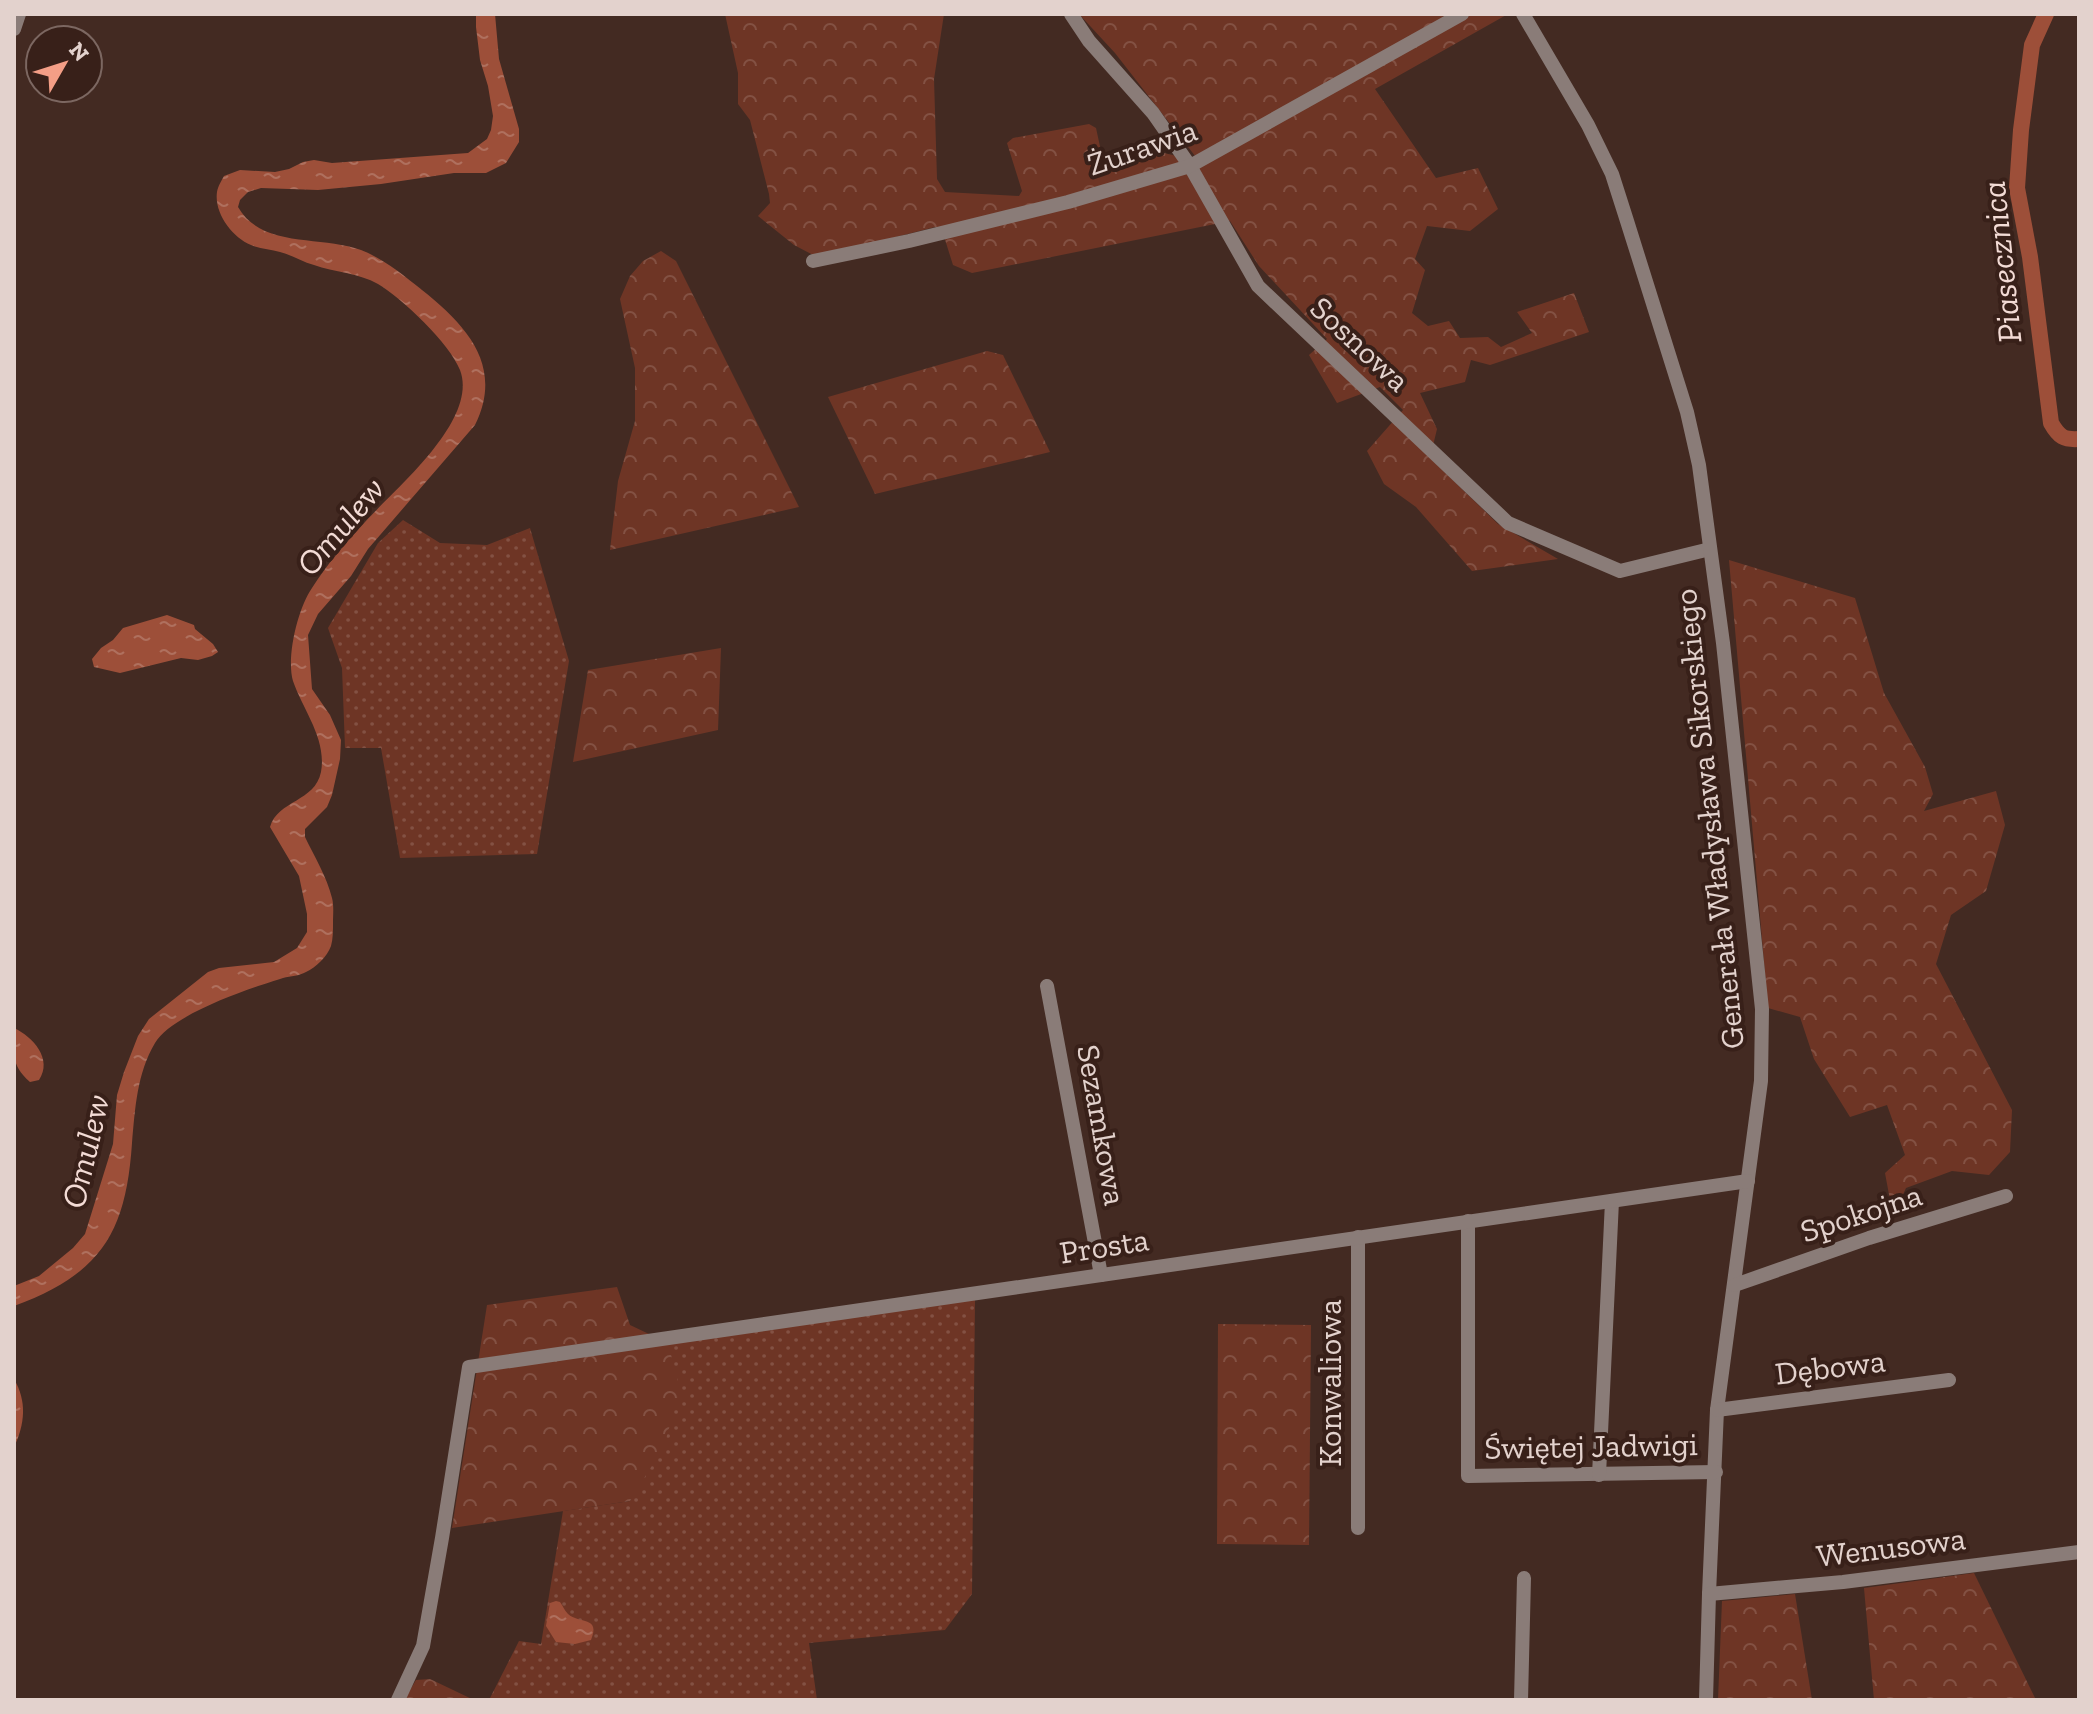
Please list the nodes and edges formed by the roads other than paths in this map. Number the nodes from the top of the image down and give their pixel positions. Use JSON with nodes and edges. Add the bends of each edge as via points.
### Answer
{"nodes":[{"id":1,"x":19,"y":14,"type":"edge"},
{"id":2,"x":1071,"y":14,"type":"edge"},
{"id":3,"x":1462,"y":14,"type":"edge"},
{"id":4,"x":1523,"y":14,"type":"edge"},
{"id":5,"x":14,"y":29,"type":"edge"},
{"id":6,"x":1190,"y":166,"type":"junction"},
{"id":7,"x":813,"y":261,"type":"dead end"},
{"id":8,"x":1710,"y":549,"type":"junction"},
{"id":9,"x":1047,"y":986,"type":"dead end"},
{"id":10,"x":1748,"y":1181,"type":"junction"},
{"id":11,"x":2006,"y":1196,"type":"dead end"},
{"id":12,"x":1612,"y":1201,"type":"junction"},
{"id":13,"x":1468,"y":1221,"type":"junction"},
{"id":14,"x":1358,"y":1237,"type":"junction"},
{"id":15,"x":1101,"y":1275,"type":"junction"},
{"id":16,"x":1735,"y":1285,"type":"junction"},
{"id":17,"x":1949,"y":1380,"type":"dead end"},
{"id":18,"x":1717,"y":1410,"type":"junction"},
{"id":19,"x":1716,"y":1472,"type":"junction"},
{"id":20,"x":1599,"y":1475,"type":"junction"},
{"id":21,"x":1358,"y":1528,"type":"dead end"},
{"id":22,"x":2079,"y":1552,"type":"edge"},
{"id":23,"x":1524,"y":1578,"type":"dead end"},
{"id":24,"x":1709,"y":1594,"type":"junction"},
{"id":25,"x":398,"y":1700,"type":"edge"},
{"id":26,"x":1521,"y":1700,"type":"edge"},
{"id":27,"x":1706,"y":1700,"type":"edge"}],
"edges":[{"from":1,"to":5,"type":"street"},
{"from":2,"to":6,"type":"street","name":"Sosnowa"},
{"from":3,"to":6,"type":"street","name":"Żurawia"},
{"from":4,"to":8,"type":"street","name":"Generała Władysława Sikorskiego","via":[[1612,174],[1687,412]]},
{"from":6,"to":7,"type":"street","name":"Żurawia","via":[[1042,208]]},
{"from":6,"to":8,"type":"street","name":"Sosnowa","via":[[1258,286],[1508,523],[1620,571]]},
{"from":8,"to":10,"type":"street","name":"Generała Władysława Sikorskiego","via":[[1762,1009],[1761,1081]]},
{"from":9,"to":15,"type":"street","name":"Sezamkowa"},
{"from":10,"to":12,"type":"street","name":"Prosta"},
{"from":10,"to":16,"type":"street","name":"Generała Władysława Sikorskiego"},
{"from":11,"to":16,"type":"street","name":"Spokojna"},
{"from":12,"to":13,"type":"street","name":"Prosta"},
{"from":12,"to":20,"type":"street"},
{"from":13,"to":14,"type":"street","name":"Prosta"},
{"from":13,"to":20,"type":"street","name":"Świętej Jadwigi","via":[[1468,1476]]},
{"from":14,"to":15,"type":"street","name":"Prosta"},
{"from":14,"to":21,"type":"street","name":"Konwaliowa"},
{"from":15,"to":25,"type":"street","name":"Prosta","via":[[469,1367],[423,1646]]},
{"from":16,"to":18,"type":"street","name":"Generała Władysława Sikorskiego"},
{"from":17,"to":18,"type":"street","name":"Dębowa"},
{"from":18,"to":19,"type":"street","name":"Generała Władysława Sikorskiego"},
{"from":19,"to":20,"type":"street","name":"Świętej Jadwigi"},
{"from":19,"to":24,"type":"street","name":"Generała Władysława Sikorskiego"},
{"from":22,"to":24,"type":"street","name":"Wenusowa"},
{"from":23,"to":26,"type":"street"},
{"from":24,"to":27,"type":"street","name":"Generała Władysława Sikorskiego"}]}
